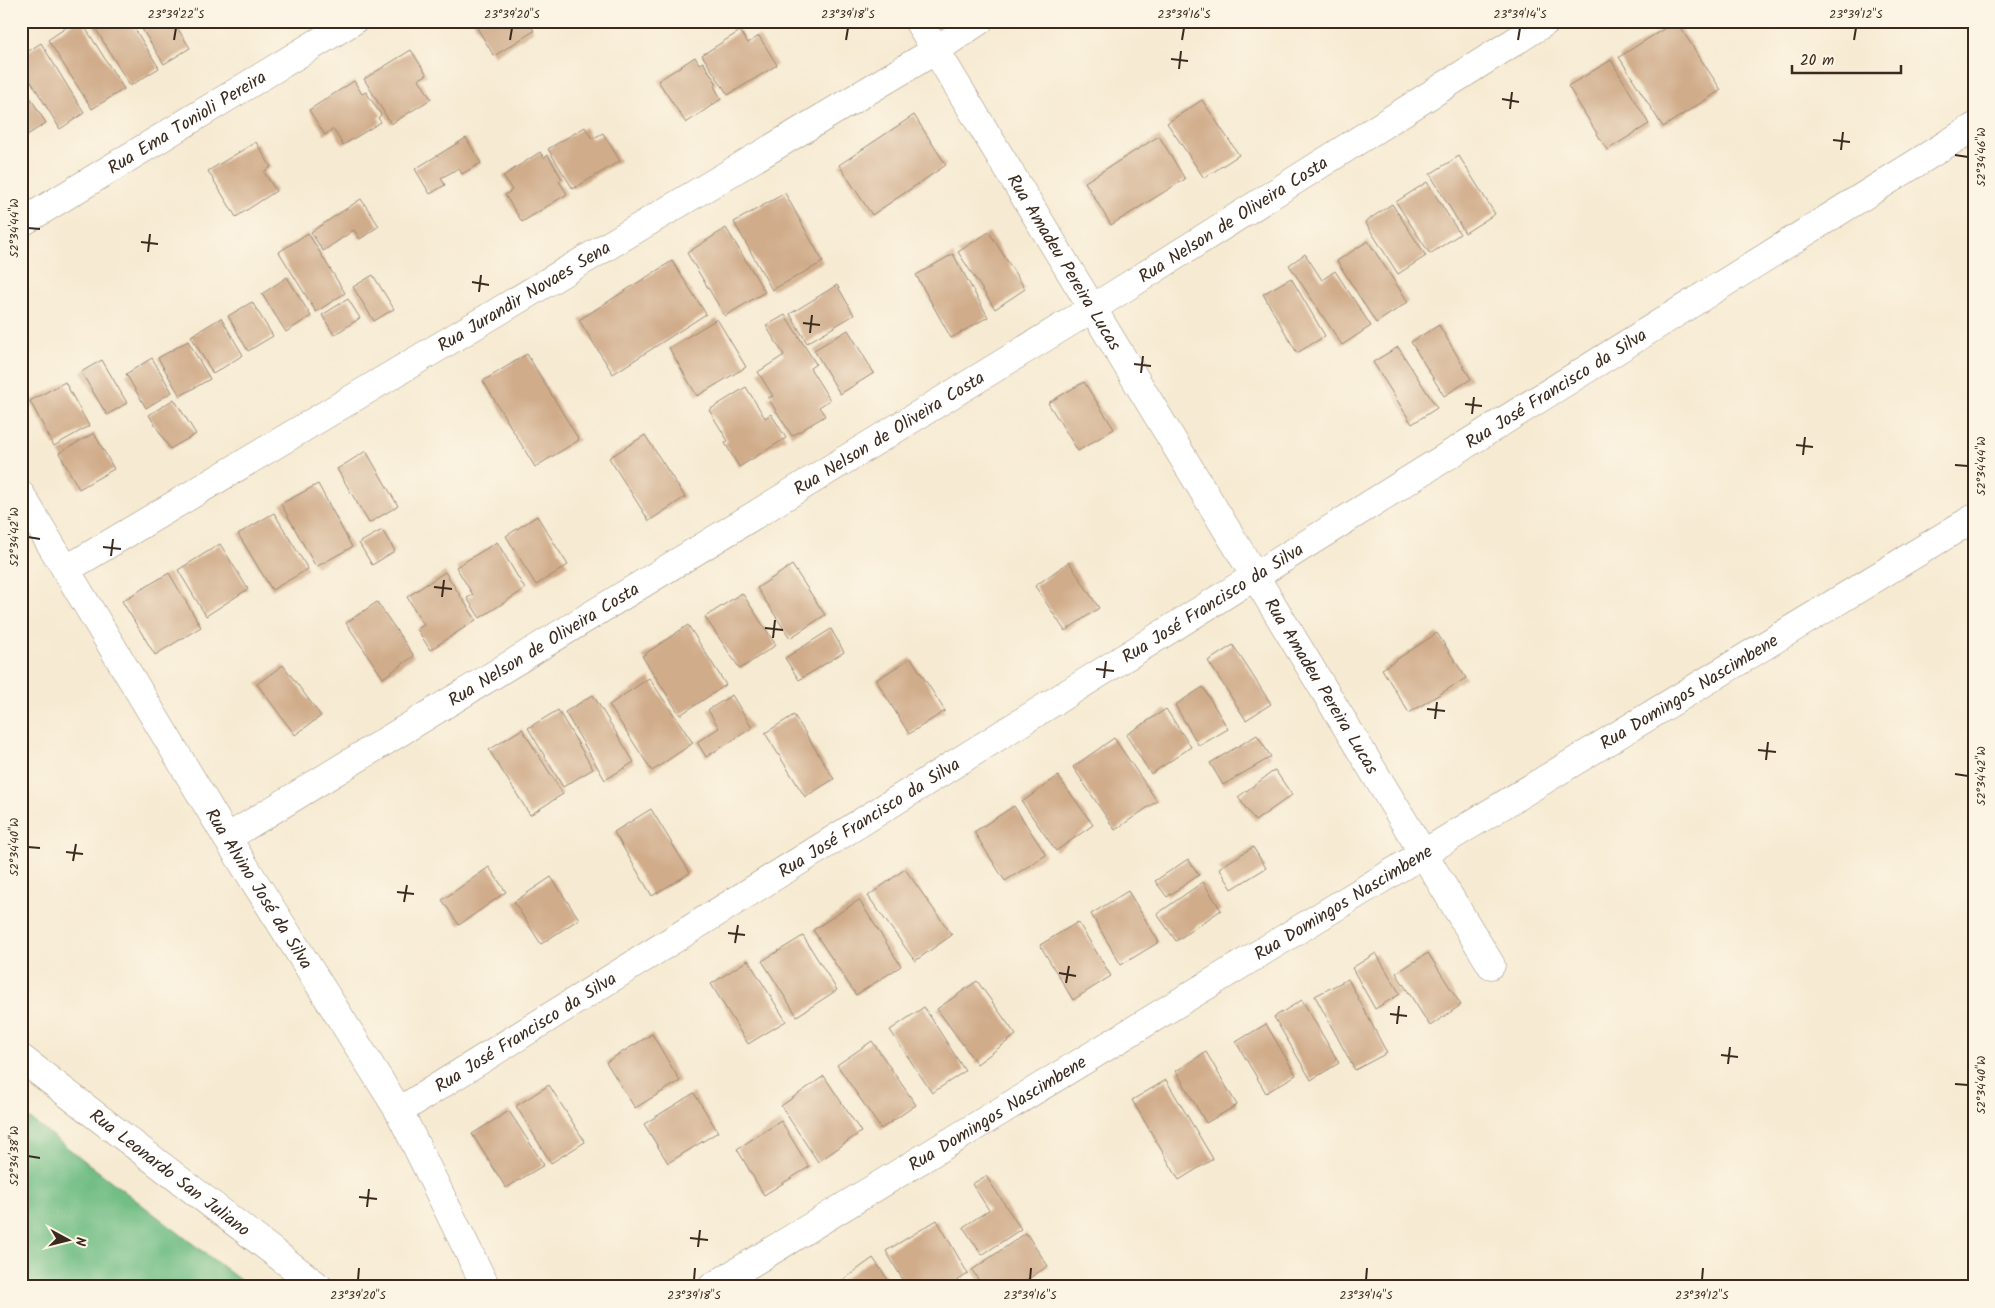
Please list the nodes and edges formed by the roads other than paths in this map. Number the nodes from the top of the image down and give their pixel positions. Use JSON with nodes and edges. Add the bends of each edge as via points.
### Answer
{"nodes":[{"id":1,"x":353,"y":21,"type":"edge"},
{"id":2,"x":918,"y":21,"type":"edge"},
{"id":3,"x":979,"y":21,"type":"edge"},
{"id":4,"x":1547,"y":21,"type":"edge"},
{"id":5,"x":936,"y":50,"type":"junction"},
{"id":6,"x":1974,"y":127,"type":"edge"},
{"id":7,"x":21,"y":223,"type":"edge"},
{"id":8,"x":1093,"y":308,"type":"junction"},
{"id":9,"x":21,"y":495,"type":"edge"},
{"id":10,"x":1974,"y":518,"type":"edge"},
{"id":11,"x":67,"y":569,"type":"junction"},
{"id":12,"x":1256,"y":576,"type":"junction"},
{"id":13,"x":227,"y":838,"type":"junction"},
{"id":14,"x":1422,"y":854,"type":"junction"},
{"id":15,"x":1491,"y":965,"type":"dead end"},
{"id":16,"x":21,"y":1058,"type":"edge"},
{"id":17,"x":399,"y":1111,"type":"junction"},
{"id":18,"x":319,"y":1287,"type":"edge"},
{"id":19,"x":486,"y":1287,"type":"edge"},
{"id":20,"x":712,"y":1287,"type":"edge"}],
"edges":[{"from":1,"to":7,"type":"street","name":"Rua Ema Tonioli Pereira"},
{"from":2,"to":5,"type":"street","name":"Rua Amadeu Pereira Lucas"},
{"from":3,"to":5,"type":"street","name":"Rua Jurandir Novaes Sena"},
{"from":4,"to":8,"type":"street","name":"Rua Nelson de Oliveira Costa"},
{"from":5,"to":8,"type":"street","name":"Rua Amadeu Pereira Lucas"},
{"from":5,"to":11,"type":"street","name":"Rua Jurandir Novaes Sena"},
{"from":6,"to":12,"type":"street","name":"Rua José Francisco da Silva"},
{"from":8,"to":12,"type":"street","name":"Rua Amadeu Pereira Lucas"},
{"from":8,"to":13,"type":"street","name":"Rua Nelson de Oliveira Costa"},
{"from":9,"to":11,"type":"street","name":"Rua Alvino José da Silva"},
{"from":10,"to":14,"type":"street","name":"Rua Domingos Nascimbene"},
{"from":11,"to":13,"type":"street","name":"Rua Alvino José da Silva"},
{"from":12,"to":14,"type":"street","name":"Rua Amadeu Pereira Lucas"},
{"from":12,"to":17,"type":"street","name":"Rua José Francisco da Silva"},
{"from":13,"to":17,"type":"street","name":"Rua Alvino José da Silva"},
{"from":14,"to":15,"type":"street","name":"Rua Amadeu Pereira Lucas"},
{"from":14,"to":20,"type":"street","name":"Rua Domingos Nascimbene"},
{"from":16,"to":18,"type":"street","name":"Rua Leonardo San Juliano"},
{"from":17,"to":19,"type":"street","name":"Rua Alvino José da Silva"}]}
